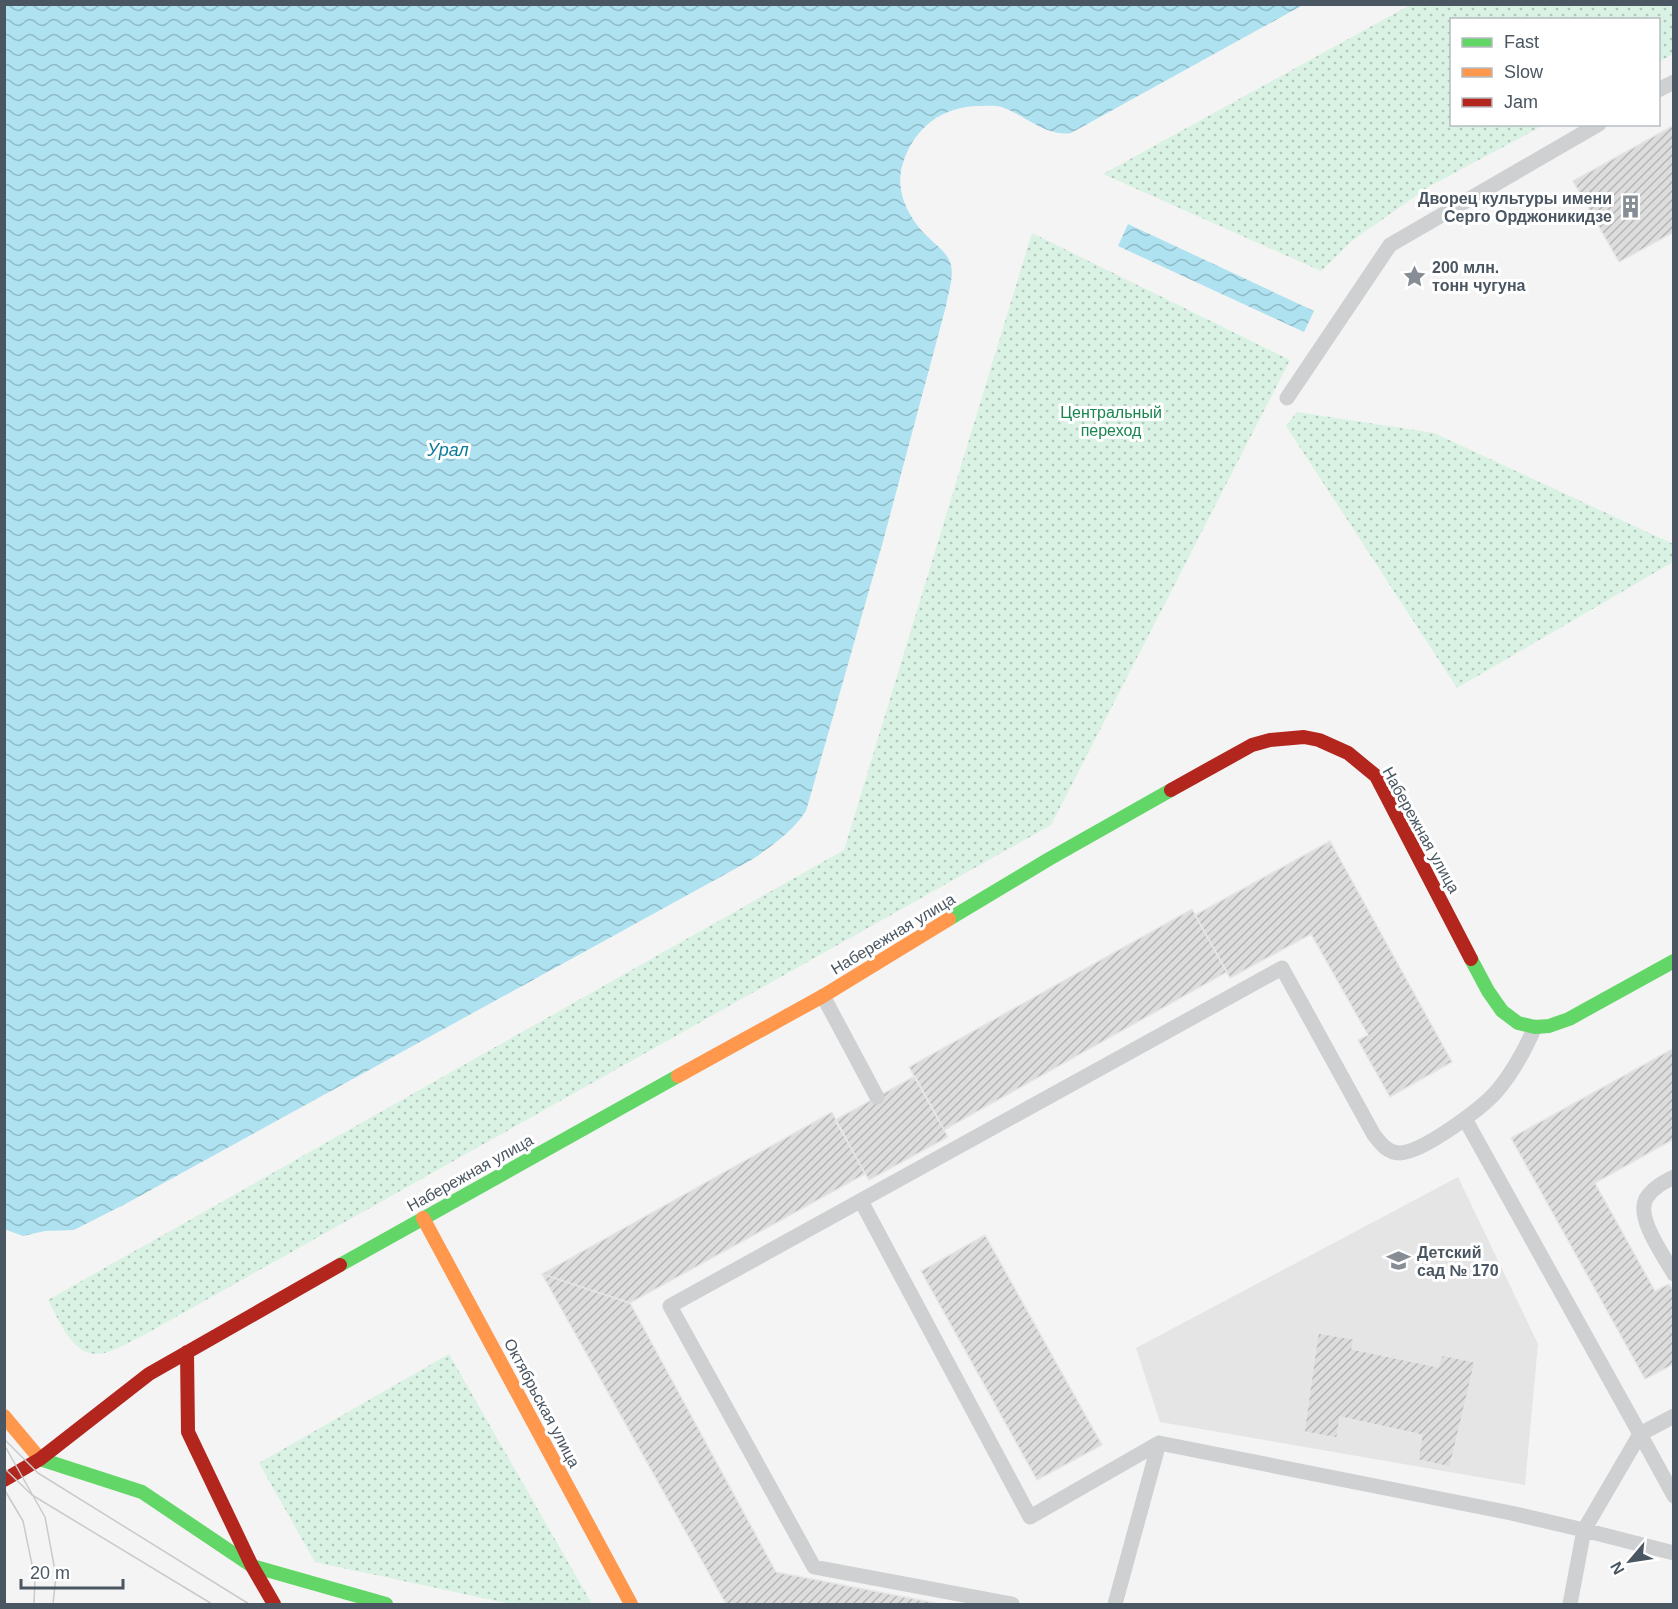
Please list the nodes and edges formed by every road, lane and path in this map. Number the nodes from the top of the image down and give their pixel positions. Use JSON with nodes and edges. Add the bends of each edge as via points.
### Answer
{"nodes":[{"id":1,"x":1674,"y":82,"type":"edge"},
{"id":2,"x":1660,"y":89,"type":"edge"},
{"id":3,"x":1596,"y":126,"type":"edge"},
{"id":4,"x":1287,"y":398,"type":"dead end"},
{"id":5,"x":1674,"y":961,"type":"edge"},
{"id":6,"x":823,"y":996,"type":"junction"},
{"id":7,"x":1535,"y":1027,"type":"junction"},
{"id":8,"x":877,"y":1097,"type":"dead end"},
{"id":9,"x":1465,"y":1119,"type":"junction"},
{"id":10,"x":1674,"y":1177,"type":"edge"},
{"id":11,"x":861,"y":1201,"type":"junction"},
{"id":12,"x":423,"y":1218,"type":"junction"},
{"id":13,"x":1674,"y":1274,"type":"edge"},
{"id":14,"x":187,"y":1352,"type":"junction"},
{"id":15,"x":4,"y":1416,"type":"edge"},
{"id":16,"x":1674,"y":1416,"type":"edge"},
{"id":17,"x":1640,"y":1434,"type":"junction"},
{"id":18,"x":1159,"y":1443,"type":"junction"},
{"id":19,"x":40,"y":1459,"type":"junction"},
{"id":20,"x":4,"y":1480,"type":"edge"},
{"id":21,"x":1674,"y":1496,"type":"edge"},
{"id":22,"x":1584,"y":1530,"type":"junction"},
{"id":23,"x":1674,"y":1553,"type":"edge"},
{"id":24,"x":252,"y":1566,"type":"junction"},
{"id":25,"x":274,"y":1605,"type":"edge"},
{"id":26,"x":386,"y":1605,"type":"edge"},
{"id":27,"x":632,"y":1605,"type":"edge"},
{"id":28,"x":1012,"y":1605,"type":"edge"},
{"id":29,"x":1115,"y":1605,"type":"edge"},
{"id":30,"x":1570,"y":1605,"type":"edge"}],
"edges":[{"from":1,"to":2,"type":"lane"},
{"from":3,"to":4,"type":"lane","via":[[1390,245]]},
{"from":5,"to":7,"type":"street","via":[[1569,1019]]},
{"from":6,"to":7,"type":"street","name":"Набережная улица","via":[[1049,859],[1241,751],[1270,739],[1295,736],[1328,741],[1359,758],[1376,776],[1488,991],[1502,1011],[1518,1023]]},
{"from":6,"to":8,"type":"lane"},
{"from":6,"to":12,"type":"street","name":"Набережная улица"},
{"from":7,"to":9,"type":"lane","via":[[1510,1073]]},
{"from":9,"to":11,"type":"lane","via":[[1415,1149],[1400,1153],[1382,1146],[1282,968],[912,1164]]},
{"from":9,"to":17,"type":"lane"},
{"from":10,"to":13,"type":"lane","via":[[1646,1198],[1643,1212]]},
{"from":11,"to":18,"type":"lane","via":[[1030,1517]]},
{"from":11,"to":28,"type":"lane","via":[[670,1306],[814,1567]]},
{"from":12,"to":14,"type":"street","name":"Набережная улица"},
{"from":12,"to":27,"type":"street","name":"Октябрьская улица"},
{"from":14,"to":19,"type":"street","name":"Набережная улица","via":[[149,1374]]},
{"from":14,"to":24,"type":"street","via":[[188,1432]]},
{"from":15,"to":19,"type":"street"},
{"from":16,"to":17,"type":"lane"},
{"from":17,"to":21,"type":"lane"},
{"from":17,"to":22,"type":"lane"},
{"from":18,"to":22,"type":"lane"},
{"from":18,"to":29,"type":"lane"},
{"from":19,"to":20,"type":"street","name":"Набережная улица"},
{"from":19,"to":24,"type":"street","via":[[142,1492]]},
{"from":22,"to":23,"type":"lane"},
{"from":22,"to":30,"type":"lane"},
{"from":24,"to":25,"type":"street"},
{"from":24,"to":26,"type":"street"}]}
